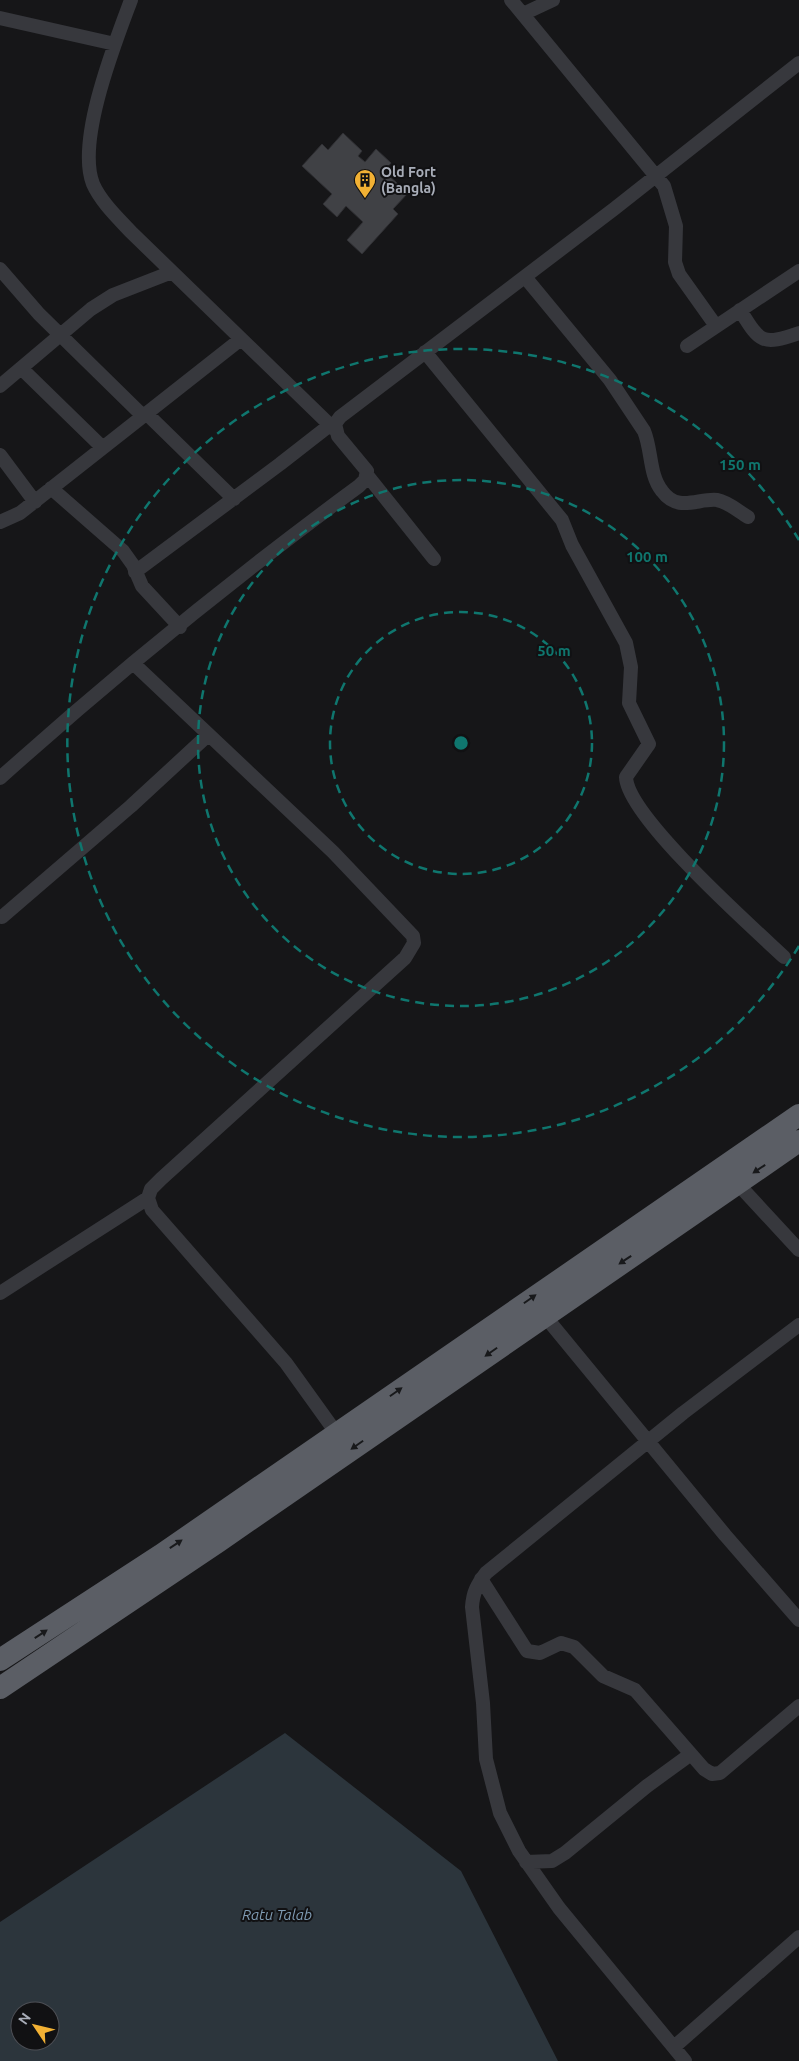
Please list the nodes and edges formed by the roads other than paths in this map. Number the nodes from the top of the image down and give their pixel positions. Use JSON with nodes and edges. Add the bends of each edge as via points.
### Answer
{"nodes":[{"id":1,"x":130,"y":0,"type":"edge"},
{"id":2,"x":511,"y":0,"type":"edge"},
{"id":3,"x":553,"y":0,"type":"edge"},
{"id":4,"x":523,"y":14,"type":"junction"},
{"id":5,"x":0,"y":18,"type":"edge"},
{"id":6,"x":115,"y":44,"type":"junction"},
{"id":7,"x":799,"y":63,"type":"edge"},
{"id":8,"x":656,"y":176,"type":"junction"},
{"id":9,"x":0,"y":269,"type":"edge"},
{"id":10,"x":799,"y":271,"type":"edge"},
{"id":11,"x":172,"y":272,"type":"junction"},
{"id":12,"x":525,"y":277,"type":"junction"},
{"id":13,"x":740,"y":310,"type":"junction"},
{"id":14,"x":716,"y":326,"type":"junction"},
{"id":15,"x":799,"y":333,"type":"edge"},
{"id":16,"x":61,"y":335,"type":"junction"},
{"id":17,"x":241,"y":339,"type":"junction"},
{"id":18,"x":687,"y":346,"type":"dead end"},
{"id":19,"x":426,"y":352,"type":"junction"},
{"id":20,"x":21,"y":368,"type":"junction"},
{"id":21,"x":0,"y":386,"type":"edge"},
{"id":22,"x":145,"y":415,"type":"junction"},
{"id":23,"x":332,"y":427,"type":"junction"},
{"id":24,"x":102,"y":448,"type":"junction"},
{"id":25,"x":0,"y":455,"type":"edge"},
{"id":26,"x":367,"y":475,"type":"junction"},
{"id":27,"x":51,"y":488,"type":"junction"},
{"id":28,"x":234,"y":499,"type":"junction"},
{"id":29,"x":34,"y":502,"type":"junction"},
{"id":30,"x":748,"y":517,"type":"dead end"},
{"id":31,"x":0,"y":522,"type":"edge"},
{"id":32,"x":434,"y":558,"type":"dead end"},
{"id":33,"x":135,"y":572,"type":"junction"},
{"id":34,"x":180,"y":627,"type":"junction"},
{"id":35,"x":134,"y":664,"type":"junction"},
{"id":36,"x":208,"y":735,"type":"junction"},
{"id":37,"x":0,"y":778,"type":"edge"},
{"id":38,"x":2,"y":917,"type":"dead end"},
{"id":39,"x":784,"y":958,"type":"dead end"},
{"id":40,"x":799,"y":1115,"type":"edge"},
{"id":41,"x":799,"y":1141,"type":"edge"},
{"id":42,"x":737,"y":1183,"type":"junction"},
{"id":43,"x":148,"y":1198,"type":"junction"},
{"id":44,"x":799,"y":1250,"type":"edge"},
{"id":45,"x":0,"y":1292,"type":"edge"},
{"id":46,"x":544,"y":1315,"type":"junction"},
{"id":47,"x":799,"y":1325,"type":"edge"},
{"id":48,"x":337,"y":1434,"type":"junction"},
{"id":49,"x":650,"y":1442,"type":"junction"},
{"id":50,"x":481,"y":1579,"type":"junction"},
{"id":51,"x":799,"y":1620,"type":"edge"},
{"id":52,"x":0,"y":1660,"type":"edge"},
{"id":53,"x":0,"y":1688,"type":"edge"},
{"id":54,"x":799,"y":1706,"type":"edge"},
{"id":55,"x":691,"y":1754,"type":"junction"},
{"id":56,"x":526,"y":1862,"type":"junction"},
{"id":57,"x":799,"y":1937,"type":"edge"},
{"id":58,"x":674,"y":2047,"type":"junction"},
{"id":59,"x":686,"y":2061,"type":"edge"}],
"edges":[{"from":1,"to":6,"type":"street"},
{"from":2,"to":4,"type":"street"},
{"from":3,"to":4,"type":"street"},
{"from":4,"to":8,"type":"street"},
{"from":5,"to":6,"type":"street"},
{"from":6,"to":11,"type":"street","via":[[97,103],[91,138],[89,166],[93,184],[130,232]]},
{"from":7,"to":8,"type":"street"},
{"from":8,"to":12,"type":"street"},
{"from":8,"to":14,"type":"street","via":[[664,186],[676,226],[678,274]]},
{"from":9,"to":16,"type":"street"},
{"from":10,"to":13,"type":"street"},
{"from":11,"to":16,"type":"street","via":[[113,295]]},
{"from":11,"to":17,"type":"street"},
{"from":12,"to":19,"type":"street"},
{"from":12,"to":30,"type":"street","via":[[610,380],[644,431],[654,475],[662,491],[679,502],[689,504],[716,500]]},
{"from":13,"to":14,"type":"street"},
{"from":13,"to":15,"type":"street","via":[[754,334],[763,339],[778,340]]},
{"from":14,"to":18,"type":"street"},
{"from":16,"to":20,"type":"street"},
{"from":16,"to":22,"type":"street"},
{"from":17,"to":22,"type":"street"},
{"from":17,"to":23,"type":"street"},
{"from":19,"to":23,"type":"street","via":[[340,417]]},
{"from":19,"to":39,"type":"street","via":[[562,520],[572,545],[626,643],[631,668],[629,703],[649,744],[626,777],[629,790],[680,857]]},
{"from":20,"to":21,"type":"street"},
{"from":20,"to":24,"type":"street"},
{"from":22,"to":24,"type":"street"},
{"from":22,"to":28,"type":"street"},
{"from":23,"to":26,"type":"street","via":[[362,462]]},
{"from":23,"to":28,"type":"street"},
{"from":24,"to":27,"type":"street"},
{"from":25,"to":29,"type":"street"},
{"from":26,"to":32,"type":"street"},
{"from":26,"to":34,"type":"street","via":[[359,486]]},
{"from":27,"to":29,"type":"street"},
{"from":27,"to":33,"type":"street","via":[[123,551]]},
{"from":28,"to":33,"type":"street"},
{"from":29,"to":31,"type":"street"},
{"from":33,"to":34,"type":"street","via":[[142,586]]},
{"from":34,"to":35,"type":"street"},
{"from":35,"to":36,"type":"street"},
{"from":35,"to":37,"type":"street"},
{"from":36,"to":38,"type":"street"},
{"from":36,"to":43,"type":"street","via":[[333,852],[408,928],[414,943],[405,958],[161,1179],[151,1189]]},
{"from":48,"to":40,"type":"highway","one_way":true},
{"from":41,"to":42,"type":"highway","one_way":true},
{"from":42,"to":44,"type":"street"},
{"from":42,"to":46,"type":"highway","one_way":true},
{"from":43,"to":45,"type":"street"},
{"from":43,"to":48,"type":"street","via":[[152,1210],[286,1363]]},
{"from":46,"to":49,"type":"street"},
{"from":46,"to":53,"type":"highway","one_way":true},
{"from":47,"to":49,"type":"street"},
{"from":52,"to":48,"type":"highway","one_way":true},
{"from":49,"to":50,"type":"street"},
{"from":49,"to":51,"type":"street"},
{"from":50,"to":55,"type":"street","via":[[527,1651],[540,1653],[561,1642],[574,1647],[603,1676],[635,1690]]},
{"from":50,"to":56,"type":"street","via":[[476,1586],[472,1607],[486,1759],[500,1813]]},
{"from":54,"to":55,"type":"street","via":[[716,1774],[704,1769]]},
{"from":55,"to":56,"type":"street","via":[[565,1853],[552,1861]]},
{"from":56,"to":58,"type":"street","via":[[559,1908]]},
{"from":57,"to":58,"type":"street"},
{"from":58,"to":59,"type":"street"}]}
